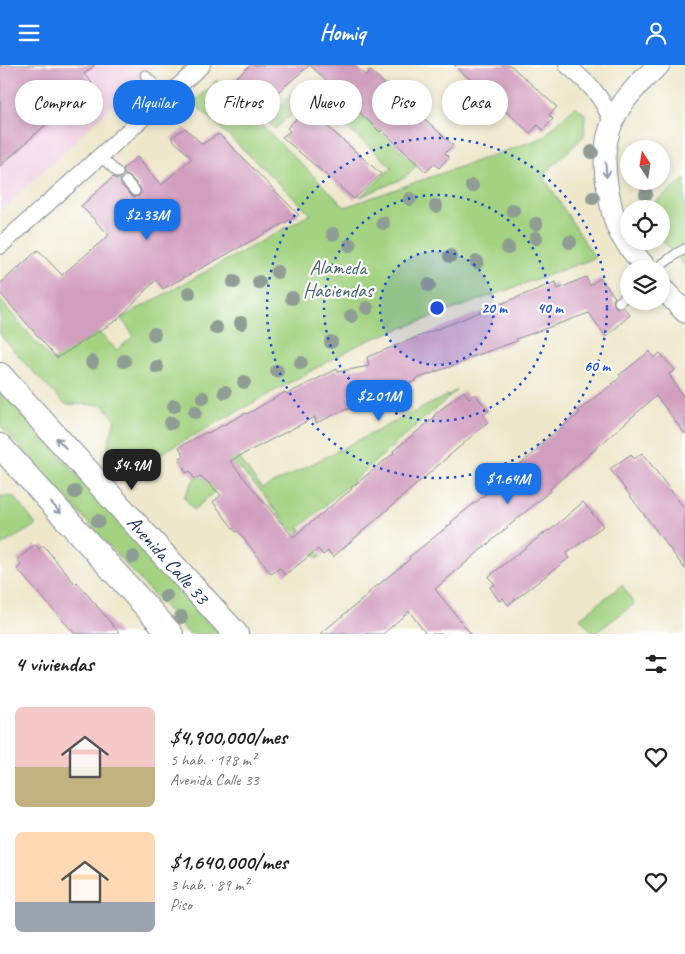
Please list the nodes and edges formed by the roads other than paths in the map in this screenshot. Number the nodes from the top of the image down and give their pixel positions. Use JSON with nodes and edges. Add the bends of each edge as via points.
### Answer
{"nodes":[{"id":1,"x":202,"y":65,"type":"edge"},
{"id":2,"x":567,"y":65,"type":"edge"},
{"id":3,"x":659,"y":65,"type":"edge"},
{"id":4,"x":145,"y":75,"type":"dead end"},
{"id":5,"x":150,"y":80,"type":"edge"},
{"id":6,"x":186,"y":80,"type":"edge"},
{"id":7,"x":612,"y":122,"type":"junction"},
{"id":8,"x":135,"y":125,"type":"edge"},
{"id":9,"x":100,"y":156,"type":"junction"},
{"id":10,"x":118,"y":173,"type":"dead end"},
{"id":11,"x":126,"y":181,"type":"dead end"},
{"id":12,"x":135,"y":191,"type":"dead end"},
{"id":13,"x":0,"y":246,"type":"edge"},
{"id":14,"x":685,"y":249,"type":"edge"},
{"id":15,"x":640,"y":260,"type":"edge"},
{"id":16,"x":668,"y":260,"type":"edge"},
{"id":17,"x":670,"y":296,"type":"edge"},
{"id":18,"x":685,"y":312,"type":"edge"},
{"id":19,"x":0,"y":375,"type":"edge"},
{"id":20,"x":0,"y":446,"type":"edge"},
{"id":21,"x":171,"y":634,"type":"edge"},
{"id":22,"x":236,"y":634,"type":"edge"}],
"edges":[{"from":1,"to":6,"type":"street"},
{"from":2,"to":7,"type":"street","via":[[599,96]]},
{"from":3,"to":7,"type":"street","via":[[624,100]]},
{"from":4,"to":5,"type":"lane"},
{"from":7,"to":15,"type":"street","one_way":true,"via":[[605,157],[611,208],[621,234]]},
{"from":8,"to":9,"type":"street"},
{"from":9,"to":10,"type":"lane"},
{"from":9,"to":13,"type":"street"},
{"from":11,"to":12,"type":"lane"},
{"from":14,"to":16,"type":"lane"},
{"from":17,"to":18,"type":"street"},
{"from":22,"to":19,"type":"main road","name":"Avenida Calle 33","one_way":true},
{"from":20,"to":21,"type":"main road","one_way":true}]}
